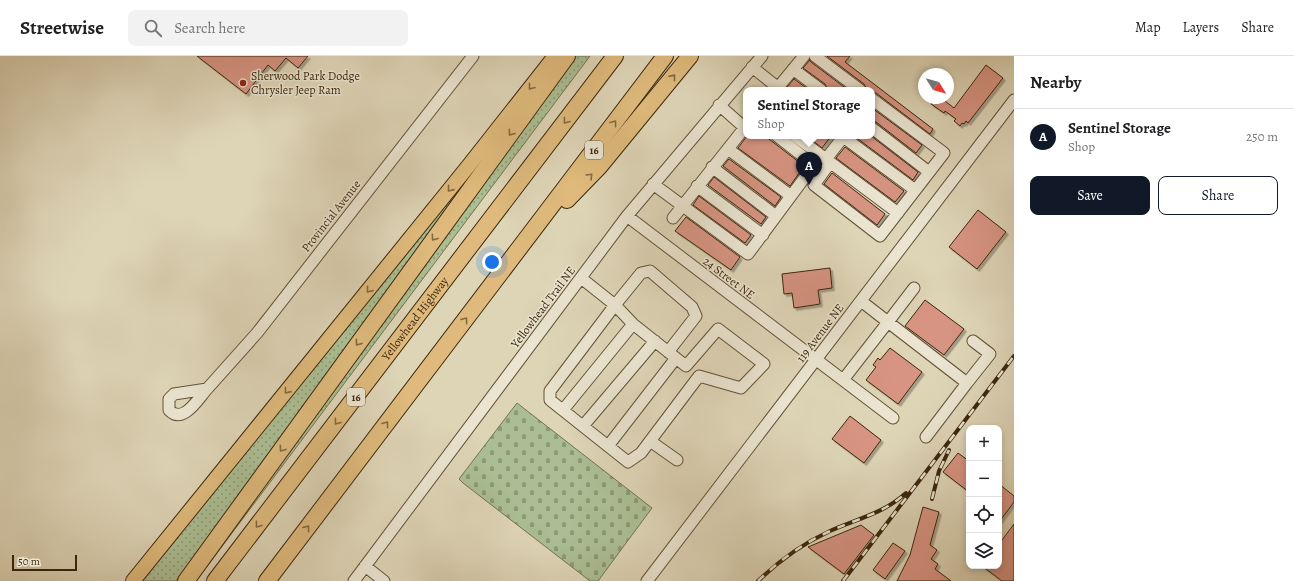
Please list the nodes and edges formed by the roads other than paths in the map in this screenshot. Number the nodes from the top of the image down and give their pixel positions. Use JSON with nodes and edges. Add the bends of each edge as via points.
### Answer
{"nodes":[{"id":1,"x":473,"y":56,"type":"edge"},
{"id":2,"x":555,"y":56,"type":"edge"},
{"id":3,"x":567,"y":56,"type":"edge"},
{"id":4,"x":615,"y":56,"type":"edge"},
{"id":5,"x":665,"y":56,"type":"edge"},
{"id":6,"x":690,"y":56,"type":"edge"},
{"id":7,"x":762,"y":56,"type":"edge"},
{"id":8,"x":804,"y":56,"type":"edge"},
{"id":9,"x":815,"y":56,"type":"edge"},
{"id":10,"x":752,"y":67,"type":"junction"},
{"id":11,"x":793,"y":69,"type":"junction"},
{"id":12,"x":776,"y":87,"type":"edge"},
{"id":13,"x":780,"y":87,"type":"edge"},
{"id":14,"x":817,"y":87,"type":"edge"},
{"id":15,"x":856,"y":87,"type":"edge"},
{"id":16,"x":1014,"y":100,"type":"edge"},
{"id":17,"x":875,"y":101,"type":"edge"},
{"id":18,"x":719,"y":105,"type":"junction"},
{"id":19,"x":743,"y":125,"type":"edge"},
{"id":20,"x":743,"y":130,"type":"edge"},
{"id":21,"x":875,"y":130,"type":"edge"},
{"id":22,"x":781,"y":139,"type":"edge"},
{"id":23,"x":799,"y":139,"type":"edge"},
{"id":24,"x":841,"y":139,"type":"edge"},
{"id":25,"x":847,"y":139,"type":"edge"},
{"id":26,"x":728,"y":149,"type":"junction"},
{"id":27,"x":828,"y":161,"type":"junction"},
{"id":28,"x":712,"y":167,"type":"junction"},
{"id":29,"x":929,"y":172,"type":"junction"},
{"id":30,"x":653,"y":184,"type":"junction"},
{"id":31,"x":697,"y":186,"type":"junction"},
{"id":32,"x":915,"y":190,"type":"junction"},
{"id":33,"x":791,"y":196,"type":"junction"},
{"id":34,"x":683,"y":205,"type":"junction"},
{"id":35,"x":898,"y":213,"type":"junction"},
{"id":36,"x":627,"y":216,"type":"junction"},
{"id":37,"x":776,"y":216,"type":"junction"},
{"id":38,"x":673,"y":218,"type":"dead end"},
{"id":39,"x":762,"y":235,"type":"junction"},
{"id":40,"x":523,"y":244,"type":"junction"},
{"id":41,"x":581,"y":278,"type":"junction"},
{"id":42,"x":914,"y":288,"type":"dead end"},
{"id":43,"x":861,"y":301,"type":"junction"},
{"id":44,"x":615,"y":305,"type":"junction"},
{"id":45,"x":888,"y":322,"type":"junction"},
{"id":46,"x":633,"y":324,"type":"junction"},
{"id":47,"x":655,"y":341,"type":"junction"},
{"id":48,"x":973,"y":341,"type":"dead end"},
{"id":49,"x":672,"y":355,"type":"junction"},
{"id":50,"x":816,"y":360,"type":"junction"},
{"id":51,"x":686,"y":366,"type":"junction"},
{"id":52,"x":699,"y":376,"type":"junction"},
{"id":53,"x":843,"y":380,"type":"junction"},
{"id":54,"x":967,"y":383,"type":"junction"},
{"id":55,"x":207,"y":389,"type":"dead end"},
{"id":56,"x":563,"y":410,"type":"junction"},
{"id":57,"x":893,"y":418,"type":"dead end"},
{"id":58,"x":582,"y":426,"type":"junction"},
{"id":59,"x":926,"y":437,"type":"dead end"},
{"id":60,"x":650,"y":441,"type":"junction"},
{"id":61,"x":608,"y":446,"type":"junction"},
{"id":62,"x":677,"y":460,"type":"dead end"},
{"id":63,"x":365,"y":566,"type":"junction"},
{"id":64,"x":133,"y":581,"type":"edge"},
{"id":65,"x":186,"y":581,"type":"edge"},
{"id":66,"x":215,"y":581,"type":"edge"},
{"id":67,"x":267,"y":581,"type":"edge"},
{"id":68,"x":354,"y":581,"type":"edge"},
{"id":69,"x":384,"y":581,"type":"edge"},
{"id":70,"x":647,"y":581,"type":"edge"}],
"edges":[{"from":1,"to":55,"type":"street","name":"Provincial Avenue","via":[[257,332]]},
{"from":2,"to":64,"type":"main road","one_way":true},
{"from":3,"to":65,"type":"highway","one_way":true},
{"from":4,"to":66,"type":"highway","name":"Yellowhead Highway","number":"16","one_way":true},
{"from":40,"to":5,"type":"highway","number":"16","one_way":true},
{"from":40,"to":6,"type":"highway","one_way":true,"via":[[599,167]]},
{"from":7,"to":10,"type":"street","name":"Yellowhead Trail NE"},
{"from":8,"to":11,"type":"street"},
{"from":9,"to":15,"type":"street"},
{"from":10,"to":12,"type":"street"},
{"from":10,"to":18,"type":"street","name":"Yellowhead Trail NE"},
{"from":11,"to":13,"type":"street"},
{"from":11,"to":14,"type":"street"},
{"from":16,"to":43,"type":"street","name":"119 Avenue NE"},
{"from":17,"to":29,"type":"street","via":[[944,153]]},
{"from":18,"to":19,"type":"street"},
{"from":18,"to":30,"type":"street","name":"Yellowhead Trail NE"},
{"from":20,"to":26,"type":"street"},
{"from":21,"to":29,"type":"street"},
{"from":22,"to":33,"type":"street","via":[[814,165]]},
{"from":23,"to":27,"type":"street"},
{"from":24,"to":27,"type":"street"},
{"from":25,"to":32,"type":"street"},
{"from":26,"to":28,"type":"street"},
{"from":26,"to":33,"type":"street"},
{"from":27,"to":35,"type":"street"},
{"from":27,"to":35,"type":"street","via":[[814,185],[880,236]]},
{"from":28,"to":31,"type":"street"},
{"from":28,"to":37,"type":"street"},
{"from":29,"to":32,"type":"street"},
{"from":30,"to":34,"type":"street"},
{"from":30,"to":36,"type":"street","name":"Yellowhead Trail NE"},
{"from":31,"to":34,"type":"street"},
{"from":31,"to":39,"type":"street"},
{"from":32,"to":35,"type":"street"},
{"from":33,"to":37,"type":"street"},
{"from":34,"to":38,"type":"street"},
{"from":34,"to":39,"type":"street","via":[[748,254]]},
{"from":36,"to":41,"type":"street","name":"Yellowhead Trail NE"},
{"from":36,"to":50,"type":"street","name":"24 Street NE"},
{"from":37,"to":39,"type":"street"},
{"from":67,"to":40,"type":"highway","number":"16","one_way":true},
{"from":41,"to":44,"type":"street"},
{"from":41,"to":63,"type":"street","name":"Yellowhead Trail NE"},
{"from":42,"to":45,"type":"street"},
{"from":43,"to":45,"type":"street"},
{"from":43,"to":50,"type":"street","name":"119 Avenue NE"},
{"from":44,"to":46,"type":"street"},
{"from":44,"to":49,"type":"street","via":[[640,273],[650,271],[692,307],[696,316]]},
{"from":44,"to":56,"type":"street","via":[[550,391],[550,400]]},
{"from":45,"to":53,"type":"street"},
{"from":45,"to":54,"type":"street"},
{"from":46,"to":47,"type":"street"},
{"from":46,"to":56,"type":"street"},
{"from":47,"to":49,"type":"street"},
{"from":47,"to":58,"type":"street"},
{"from":48,"to":54,"type":"street","via":[[990,354]]},
{"from":49,"to":51,"type":"street"},
{"from":49,"to":61,"type":"street"},
{"from":50,"to":53,"type":"street","name":"24 Street NE"},
{"from":50,"to":70,"type":"street","name":"119 Avenue NE"},
{"from":51,"to":52,"type":"street"},
{"from":51,"to":52,"type":"street","via":[[718,329],[764,364],[741,388]]},
{"from":52,"to":60,"type":"street"},
{"from":53,"to":57,"type":"street","name":"24 Street NE"},
{"from":54,"to":59,"type":"street"},
{"from":56,"to":58,"type":"street"},
{"from":58,"to":61,"type":"street"},
{"from":60,"to":61,"type":"street","via":[[641,453],[628,462]]},
{"from":60,"to":62,"type":"street"},
{"from":63,"to":68,"type":"street","name":"Yellowhead Trail NE"},
{"from":63,"to":69,"type":"street"}]}
